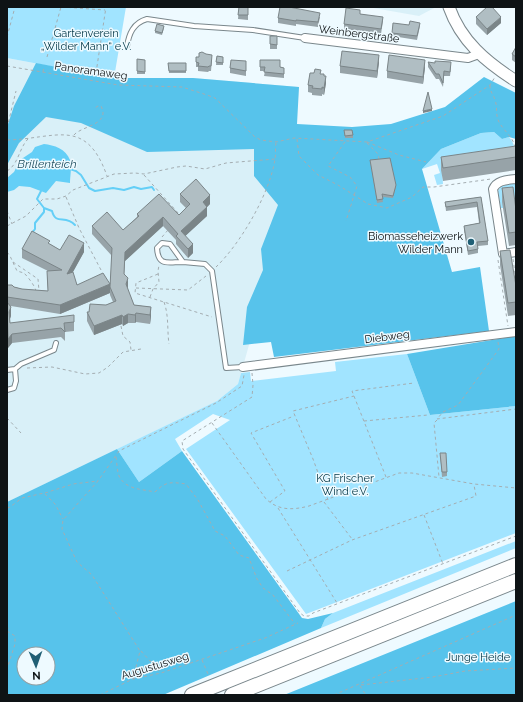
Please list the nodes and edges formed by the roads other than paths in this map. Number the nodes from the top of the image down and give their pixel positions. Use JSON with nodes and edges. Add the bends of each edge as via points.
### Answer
{"nodes":[{"id":1,"x":449,"y":7,"type":"edge"},
{"id":2,"x":305,"y":38,"type":"joint"},
{"id":3,"x":127,"y":46,"type":"dead end"},
{"id":4,"x":479,"y":54,"type":"junction"},
{"id":5,"x":516,"y":81,"type":"edge"},
{"id":6,"x":516,"y":179,"type":"edge"},
{"id":7,"x":514,"y":253,"type":"edge"},
{"id":8,"x":182,"y":262,"type":"junction"},
{"id":9,"x":512,"y":332,"type":"edge"},
{"id":10,"x":56,"y":343,"type":"dead end"},
{"id":11,"x":246,"y":366,"type":"joint"},
{"id":12,"x":15,"y":368,"type":"junction"},
{"id":13,"x":7,"y":370,"type":"edge"},
{"id":14,"x":7,"y":390,"type":"edge"},
{"id":15,"x":516,"y":565,"type":"edge"},
{"id":16,"x":516,"y":581,"type":"edge"},
{"id":17,"x":192,"y":695,"type":"edge"},
{"id":18,"x":232,"y":695,"type":"edge"}],
"edges":[{"from":1,"to":4,"type":"main road","via":[[464,36]]},
{"from":2,"to":3,"type":"lane","name":"Weinbergstraße","via":[[147,19],[133,28]]},
{"from":2,"to":4,"type":"street","name":"Weinbergstraße","via":[[468,58]]},
{"from":4,"to":5,"type":"main road"},
{"from":6,"to":7,"type":"street","via":[[500,182],[493,190],[503,254]]},
{"from":8,"to":8,"type":"lane","via":[[165,263],[157,256],[157,248],[162,243],[170,244]]},
{"from":8,"to":11,"type":"lane","via":[[205,264],[212,271],[226,368]]},
{"from":9,"to":11,"type":"street","name":"Diebweg","via":[[261,360]]},
{"from":10,"to":12,"type":"lane","via":[[54,350]]},
{"from":12,"to":13,"type":"lane"},
{"from":12,"to":14,"type":"lane","via":[[14,388]]},
{"from":15,"to":17,"type":"highway"},
{"from":16,"to":18,"type":"highway"}]}
